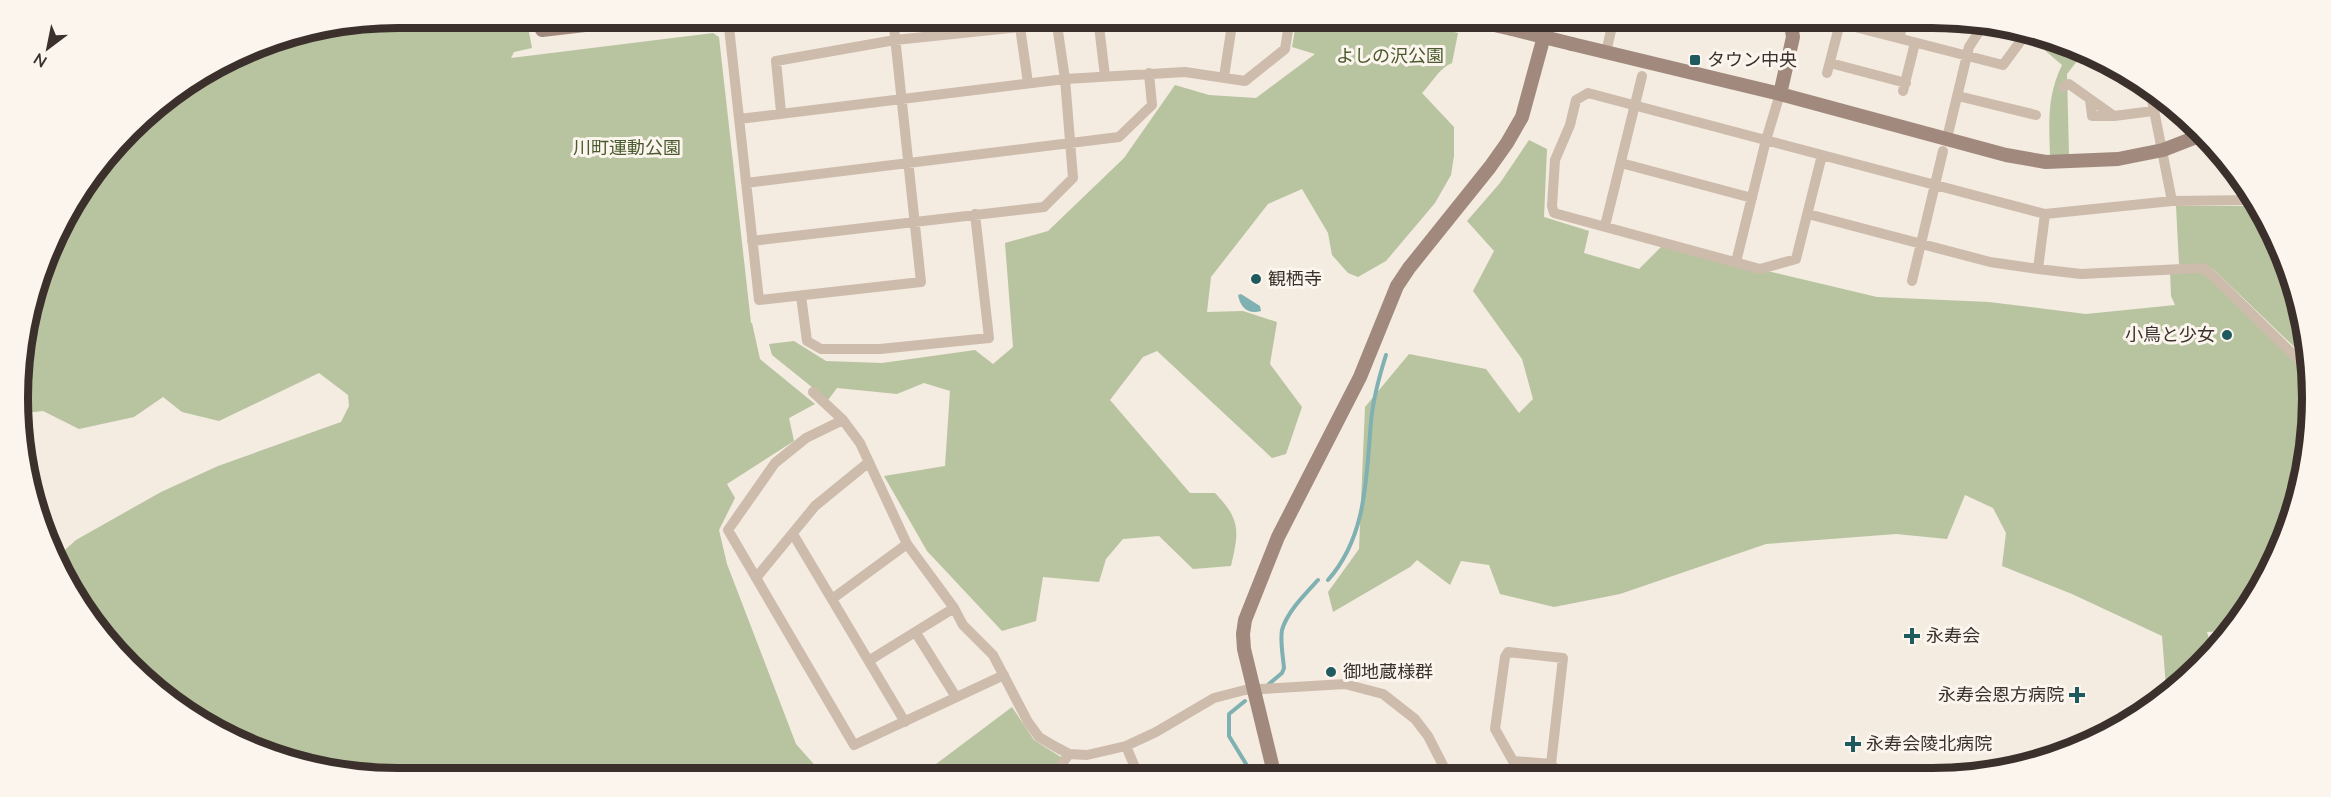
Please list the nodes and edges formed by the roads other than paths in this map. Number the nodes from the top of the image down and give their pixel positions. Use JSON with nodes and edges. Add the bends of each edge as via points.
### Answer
{"nodes":[{"id":1,"x":542,"y":28,"type":"edge"},
{"id":2,"x":559,"y":28,"type":"edge"},
{"id":3,"x":729,"y":28,"type":"edge"},
{"id":4,"x":893,"y":28,"type":"edge"},
{"id":5,"x":1010,"y":28,"type":"edge"},
{"id":6,"x":1020,"y":28,"type":"edge"},
{"id":7,"x":1057,"y":28,"type":"edge"},
{"id":8,"x":1099,"y":28,"type":"edge"},
{"id":9,"x":1231,"y":28,"type":"edge"},
{"id":10,"x":1288,"y":28,"type":"edge"},
{"id":11,"x":1508,"y":28,"type":"edge"},
{"id":12,"x":1545,"y":28,"type":"edge"},
{"id":13,"x":1612,"y":28,"type":"edge"},
{"id":14,"x":1792,"y":28,"type":"edge"},
{"id":15,"x":1839,"y":28,"type":"edge"},
{"id":16,"x":1860,"y":28,"type":"edge"},
{"id":17,"x":1902,"y":28,"type":"edge"},
{"id":18,"x":1979,"y":32,"type":"edge"},
{"id":19,"x":1899,"y":38,"type":"junction"},
{"id":20,"x":895,"y":40,"type":"junction"},
{"id":21,"x":2021,"y":40,"type":"edge"},
{"id":22,"x":1915,"y":43,"type":"junction"},
{"id":23,"x":1606,"y":52,"type":"junction"},
{"id":24,"x":1967,"y":56,"type":"junction"},
{"id":25,"x":1149,"y":73,"type":"junction"},
{"id":26,"x":1105,"y":76,"type":"junction"},
{"id":27,"x":1642,"y":76,"type":"dead end"},
{"id":28,"x":1224,"y":77,"type":"junction"},
{"id":29,"x":1065,"y":79,"type":"junction"},
{"id":30,"x":1028,"y":83,"type":"junction"},
{"id":31,"x":2066,"y":85,"type":"dead end"},
{"id":32,"x":1780,"y":94,"type":"junction"},
{"id":33,"x":1958,"y":96,"type":"junction"},
{"id":34,"x":902,"y":99,"type":"junction"},
{"id":35,"x":2151,"y":100,"type":"edge"},
{"id":36,"x":1635,"y":105,"type":"junction"},
{"id":37,"x":2153,"y":111,"type":"junction"},
{"id":38,"x":781,"y":112,"type":"junction"},
{"id":39,"x":2036,"y":115,"type":"dead end"},
{"id":40,"x":738,"y":118,"type":"junction"},
{"id":41,"x":2195,"y":138,"type":"edge"},
{"id":42,"x":1766,"y":140,"type":"junction"},
{"id":43,"x":1070,"y":142,"type":"junction"},
{"id":44,"x":1945,"y":145,"type":"junction"},
{"id":45,"x":2163,"y":150,"type":"junction"},
{"id":46,"x":1822,"y":155,"type":"junction"},
{"id":47,"x":909,"y":162,"type":"junction"},
{"id":48,"x":1621,"y":163,"type":"junction"},
{"id":49,"x":746,"y":183,"type":"junction"},
{"id":50,"x":1935,"y":185,"type":"junction"},
{"id":51,"x":2243,"y":197,"type":"edge"},
{"id":52,"x":1752,"y":198,"type":"junction"},
{"id":53,"x":2172,"y":201,"type":"junction"},
{"id":54,"x":975,"y":214,"type":"junction"},
{"id":55,"x":1808,"y":214,"type":"junction"},
{"id":56,"x":2045,"y":214,"type":"junction"},
{"id":57,"x":915,"y":222,"type":"junction"},
{"id":58,"x":1605,"y":226,"type":"junction"},
{"id":59,"x":752,"y":241,"type":"junction"},
{"id":60,"x":1920,"y":243,"type":"junction"},
{"id":61,"x":1736,"y":262,"type":"junction"},
{"id":62,"x":2037,"y":269,"type":"junction"},
{"id":63,"x":1912,"y":281,"type":"dead end"},
{"id":64,"x":801,"y":296,"type":"junction"},
{"id":65,"x":2300,"y":362,"type":"edge"},
{"id":66,"x":813,"y":392,"type":"dead end"},
{"id":67,"x":843,"y":420,"type":"junction"},
{"id":68,"x":869,"y":462,"type":"junction"},
{"id":69,"x":794,"y":534,"type":"junction"},
{"id":70,"x":907,"y":544,"type":"junction"},
{"id":71,"x":756,"y":578,"type":"junction"},
{"id":72,"x":832,"y":599,"type":"junction"},
{"id":73,"x":954,"y":608,"type":"junction"},
{"id":74,"x":916,"y":633,"type":"junction"},
{"id":75,"x":870,"y":660,"type":"junction"},
{"id":76,"x":1004,"y":675,"type":"junction"},
{"id":77,"x":1254,"y":688,"type":"junction"},
{"id":78,"x":956,"y":698,"type":"junction"},
{"id":79,"x":905,"y":722,"type":"junction"},
{"id":80,"x":1126,"y":746,"type":"junction"},
{"id":81,"x":1069,"y":754,"type":"junction"},
{"id":82,"x":1551,"y":764,"type":"junction"},
{"id":83,"x":1059,"y":768,"type":"edge"},
{"id":84,"x":1135,"y":768,"type":"edge"},
{"id":85,"x":1273,"y":768,"type":"edge"},
{"id":86,"x":1444,"y":768,"type":"edge"},
{"id":87,"x":1555,"y":768,"type":"edge"}],
"edges":[{"from":1,"to":2,"type":"street"},
{"from":3,"to":40,"type":"street"},
{"from":4,"to":20,"type":"street"},
{"from":5,"to":20,"type":"street"},
{"from":6,"to":30,"type":"street"},
{"from":7,"to":29,"type":"street"},
{"from":8,"to":26,"type":"street"},
{"from":9,"to":28,"type":"street"},
{"from":10,"to":28,"type":"street","via":[[1285,49],[1245,81]]},
{"from":11,"to":23,"type":"street","bridge":true},
{"from":12,"to":77,"type":"street","via":[[1522,117],[1490,167],[1397,286],[1360,377],[1278,537],[1245,620],[1243,634]]},
{"from":13,"to":23,"type":"street"},
{"from":14,"to":32,"type":"street"},
{"from":15,"to":22,"type":"street","via":[[1828,68],[1904,87]]},
{"from":16,"to":19,"type":"street"},
{"from":17,"to":19,"type":"street"},
{"from":18,"to":24,"type":"street"},
{"from":19,"to":22,"type":"street"},
{"from":20,"to":34,"type":"street"},
{"from":20,"to":38,"type":"street","via":[[776,61]]},
{"from":21,"to":24,"type":"street","via":[[2003,65]]},
{"from":22,"to":24,"type":"street"},
{"from":23,"to":32,"type":"street"},
{"from":24,"to":33,"type":"street"},
{"from":25,"to":26,"type":"street"},
{"from":25,"to":28,"type":"street"},
{"from":25,"to":43,"type":"street","via":[[1152,105],[1119,137]]},
{"from":26,"to":29,"type":"street"},
{"from":27,"to":36,"type":"street"},
{"from":29,"to":30,"type":"street"},
{"from":29,"to":43,"type":"street"},
{"from":30,"to":34,"type":"street"},
{"from":31,"to":37,"type":"street","via":[[2090,100],[2092,116]]},
{"from":32,"to":42,"type":"street"},
{"from":32,"to":44,"type":"street"},
{"from":33,"to":39,"type":"street"},
{"from":33,"to":44,"type":"street"},
{"from":34,"to":38,"type":"street"},
{"from":34,"to":47,"type":"street"},
{"from":35,"to":37,"type":"street"},
{"from":36,"to":42,"type":"street"},
{"from":36,"to":48,"type":"street"},
{"from":36,"to":58,"type":"street","via":[[1588,93],[1576,100],[1555,160],[1551,206],[1554,213]]},
{"from":37,"to":45,"type":"street"},
{"from":38,"to":40,"type":"street"},
{"from":40,"to":49,"type":"street"},
{"from":41,"to":45,"type":"street"},
{"from":42,"to":46,"type":"street"},
{"from":42,"to":52,"type":"street"},
{"from":43,"to":47,"type":"street"},
{"from":43,"to":54,"type":"street","via":[[1073,178],[1044,207]]},
{"from":44,"to":45,"type":"street","via":[[2046,162],[2118,159]]},
{"from":44,"to":50,"type":"street"},
{"from":45,"to":53,"type":"street"},
{"from":46,"to":50,"type":"street"},
{"from":46,"to":55,"type":"street"},
{"from":47,"to":49,"type":"street"},
{"from":47,"to":57,"type":"street"},
{"from":48,"to":52,"type":"street"},
{"from":48,"to":58,"type":"street"},
{"from":49,"to":59,"type":"street"},
{"from":50,"to":56,"type":"street"},
{"from":50,"to":60,"type":"street"},
{"from":51,"to":53,"type":"street"},
{"from":52,"to":61,"type":"street"},
{"from":53,"to":56,"type":"street"},
{"from":54,"to":57,"type":"street"},
{"from":54,"to":64,"type":"street","via":[[989,338],[821,349],[807,340]]},
{"from":55,"to":60,"type":"street"},
{"from":55,"to":61,"type":"street","via":[[1796,259],[1760,269]]},
{"from":56,"to":62,"type":"street"},
{"from":57,"to":59,"type":"street"},
{"from":57,"to":64,"type":"street","via":[[921,282]]},
{"from":58,"to":61,"type":"street"},
{"from":59,"to":64,"type":"street","via":[[759,300]]},
{"from":60,"to":62,"type":"street","via":[[1990,262]]},
{"from":60,"to":63,"type":"street"},
{"from":62,"to":65,"type":"street","via":[[2081,274],[2202,268]]},
{"from":66,"to":67,"type":"street"},
{"from":67,"to":68,"type":"street"},
{"from":67,"to":71,"type":"street","via":[[806,438],[776,463],[728,531]]},
{"from":68,"to":69,"type":"street","via":[[815,506]]},
{"from":68,"to":70,"type":"street"},
{"from":69,"to":71,"type":"street"},
{"from":69,"to":72,"type":"street"},
{"from":70,"to":72,"type":"street"},
{"from":70,"to":73,"type":"street"},
{"from":71,"to":79,"type":"street","via":[[854,745]]},
{"from":72,"to":75,"type":"street"},
{"from":73,"to":74,"type":"street"},
{"from":73,"to":76,"type":"street","via":[[963,625],[993,655]]},
{"from":74,"to":75,"type":"street"},
{"from":74,"to":78,"type":"street"},
{"from":75,"to":79,"type":"street"},
{"from":76,"to":78,"type":"street"},
{"from":76,"to":81,"type":"street","via":[[1040,737]]},
{"from":77,"to":80,"type":"street","via":[[1214,698]]},
{"from":77,"to":85,"type":"street"},
{"from":77,"to":86,"type":"street","via":[[1345,684],[1383,694],[1415,719]]},
{"from":78,"to":79,"type":"street"},
{"from":80,"to":81,"type":"street","via":[[1087,755]]},
{"from":80,"to":84,"type":"street"},
{"from":81,"to":83,"type":"street"},
{"from":82,"to":82,"type":"street","via":[[1513,761],[1496,729],[1508,652],[1563,658]]},
{"from":82,"to":87,"type":"street"}]}
